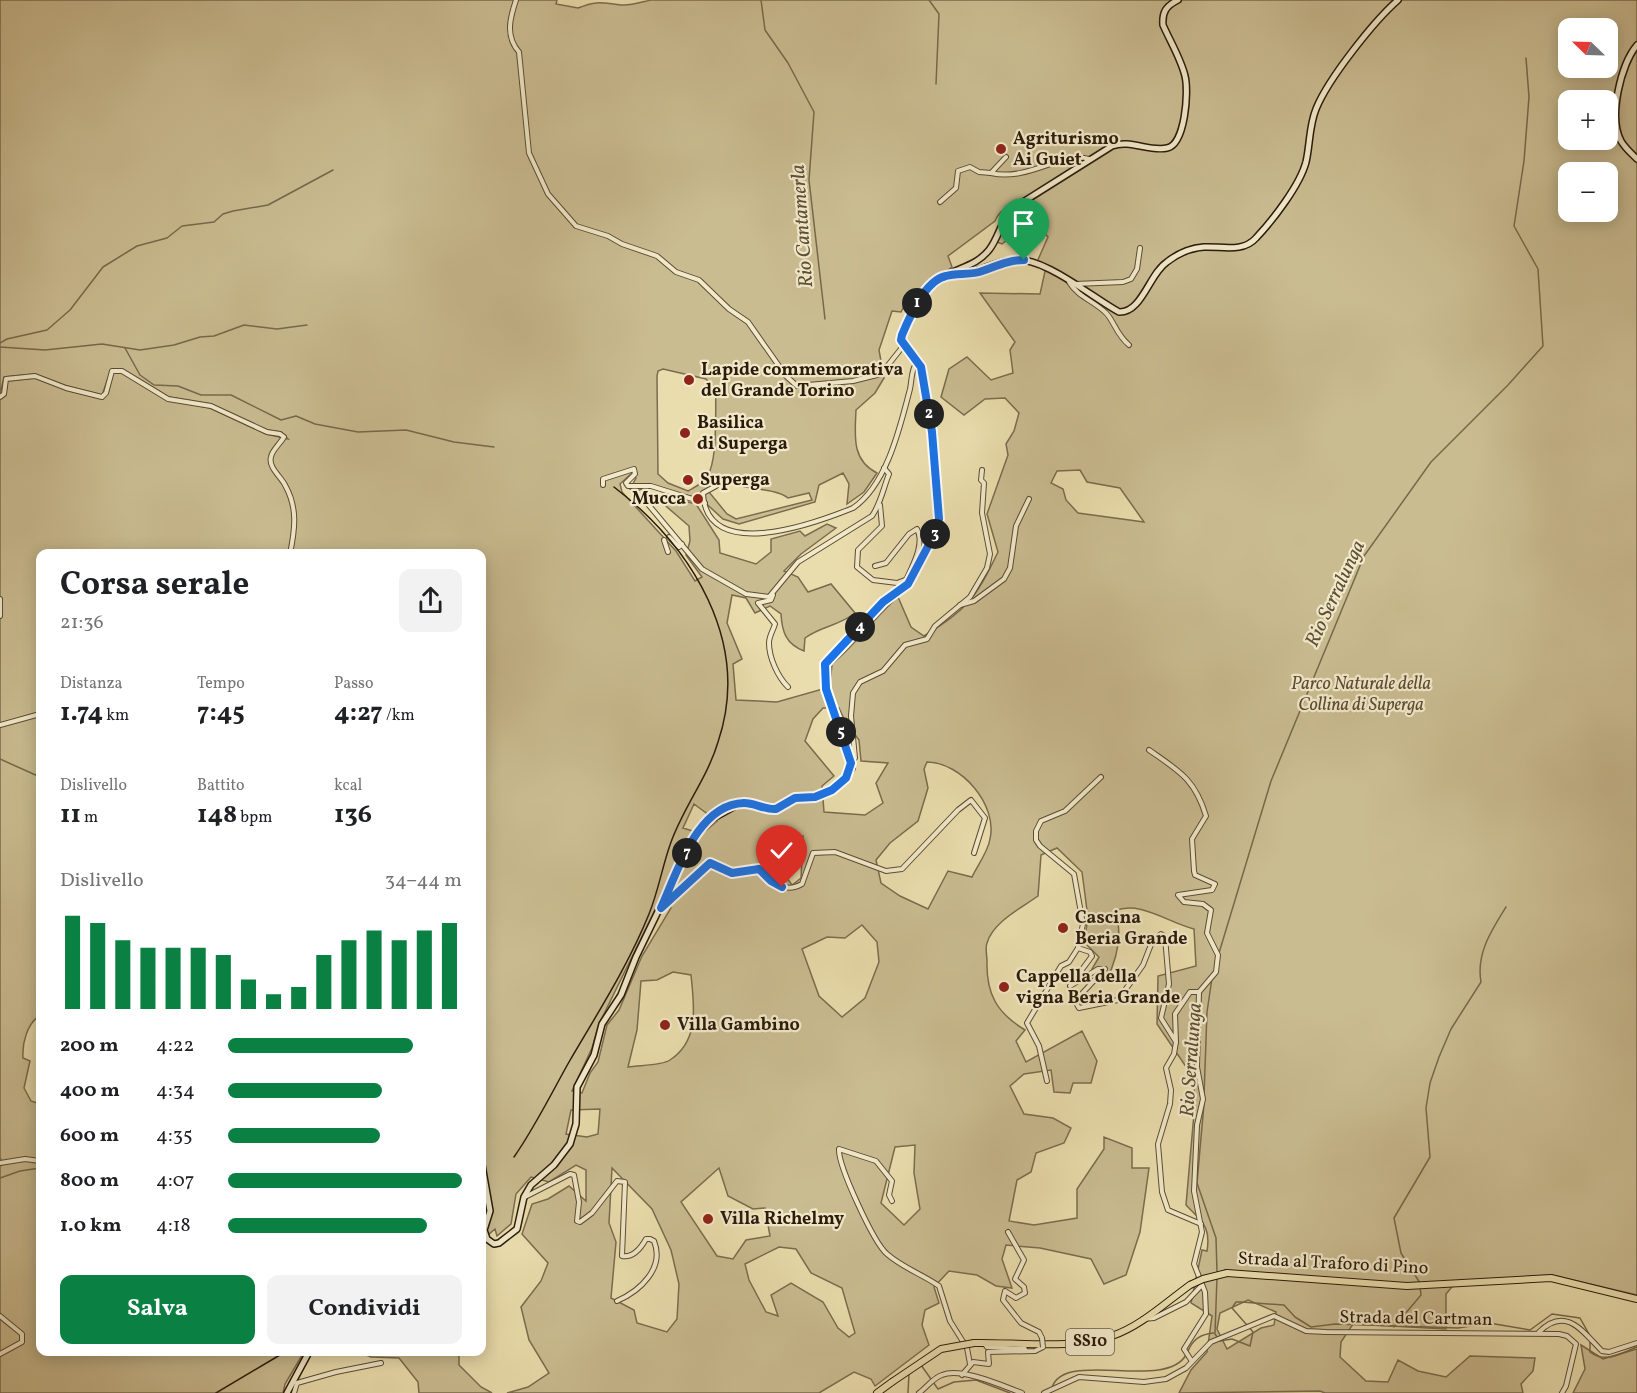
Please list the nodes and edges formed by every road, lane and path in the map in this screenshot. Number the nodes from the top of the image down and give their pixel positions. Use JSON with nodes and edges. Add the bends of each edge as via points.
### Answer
{"nodes":[{"id":1,"x":516,"y":0,"type":"edge"},
{"id":2,"x":1178,"y":0,"type":"edge"},
{"id":3,"x":1398,"y":0,"type":"edge"},
{"id":4,"x":1637,"y":45,"type":"edge"},
{"id":5,"x":1006,"y":158,"type":"dead end"},
{"id":6,"x":1089,"y":159,"type":"junction"},
{"id":7,"x":1637,"y":159,"type":"edge"},
{"id":8,"x":991,"y":173,"type":"junction"},
{"id":9,"x":940,"y":202,"type":"dead end"},
{"id":10,"x":1140,"y":249,"type":"dead end"},
{"id":11,"x":946,"y":276,"type":"junction"},
{"id":12,"x":1072,"y":283,"type":"junction"},
{"id":13,"x":904,"y":345,"type":"junction"},
{"id":14,"x":1129,"y":345,"type":"dead end"},
{"id":15,"x":917,"y":362,"type":"junction"},
{"id":16,"x":0,"y":397,"type":"edge"},
{"id":17,"x":884,"y":468,"type":"junction"},
{"id":18,"x":982,"y":470,"type":"dead end"},
{"id":19,"x":603,"y":485,"type":"dead end"},
{"id":20,"x":716,"y":486,"type":"dead end"},
{"id":21,"x":637,"y":499,"type":"dead end"},
{"id":22,"x":1029,"y":499,"type":"dead end"},
{"id":23,"x":705,"y":503,"type":"junction"},
{"id":24,"x":880,"y":504,"type":"junction"},
{"id":25,"x":682,"y":544,"type":"junction"},
{"id":26,"x":291,"y":549,"type":"edge"},
{"id":27,"x":668,"y":552,"type":"dead end"},
{"id":28,"x":875,"y":566,"type":"dead end"},
{"id":29,"x":909,"y":578,"type":"junction"},
{"id":30,"x":773,"y":595,"type":"junction"},
{"id":31,"x":0,"y":598,"type":"edge"},
{"id":32,"x":954,"y":607,"type":"junction"},
{"id":33,"x":0,"y":616,"type":"edge"},
{"id":34,"x":788,"y":687,"type":"dead end"},
{"id":35,"x":36,"y":715,"type":"edge"},
{"id":36,"x":0,"y":725,"type":"edge"},
{"id":37,"x":1149,"y":750,"type":"dead end"},
{"id":38,"x":851,"y":763,"type":"junction"},
{"id":39,"x":1101,"y":777,"type":"dead end"},
{"id":40,"x":974,"y":853,"type":"dead end"},
{"id":41,"x":661,"y":908,"type":"junction"},
{"id":42,"x":1078,"y":948,"type":"junction"},
{"id":43,"x":1199,"y":992,"type":"junction"},
{"id":44,"x":1176,"y":1042,"type":"junction"},
{"id":45,"x":1047,"y":1081,"type":"dead end"},
{"id":46,"x":36,"y":1160,"type":"edge"},
{"id":47,"x":1,"y":1162,"type":"edge"},
{"id":48,"x":486,"y":1188,"type":"edge"},
{"id":49,"x":524,"y":1197,"type":"junction"},
{"id":50,"x":892,"y":1201,"type":"dead end"},
{"id":51,"x":486,"y":1224,"type":"edge"},
{"id":52,"x":1201,"y":1224,"type":"junction"},
{"id":53,"x":1008,"y":1232,"type":"dead end"},
{"id":54,"x":486,"y":1236,"type":"edge"},
{"id":55,"x":1202,"y":1285,"type":"junction"},
{"id":56,"x":1637,"y":1299,"type":"edge"},
{"id":57,"x":617,"y":1301,"type":"dead end"},
{"id":58,"x":0,"y":1316,"type":"edge"},
{"id":59,"x":1143,"y":1319,"type":"junction"},
{"id":60,"x":1538,"y":1332,"type":"junction"},
{"id":61,"x":983,"y":1342,"type":"junction"},
{"id":62,"x":1637,"y":1342,"type":"edge"},
{"id":63,"x":1035,"y":1351,"type":"junction"},
{"id":64,"x":0,"y":1354,"type":"edge"},
{"id":65,"x":307,"y":1356,"type":"edge"},
{"id":66,"x":1188,"y":1357,"type":"junction"},
{"id":67,"x":381,"y":1363,"type":"dead end"},
{"id":68,"x":970,"y":1364,"type":"junction"},
{"id":69,"x":962,"y":1375,"type":"junction"},
{"id":70,"x":287,"y":1393,"type":"edge"},
{"id":71,"x":294,"y":1393,"type":"edge"},
{"id":72,"x":877,"y":1393,"type":"edge"},
{"id":73,"x":920,"y":1393,"type":"edge"},
{"id":74,"x":1022,"y":1393,"type":"edge"},
{"id":75,"x":1044,"y":1393,"type":"edge"},
{"id":76,"x":1562,"y":1393,"type":"edge"}],
"edges":[{"from":1,"to":13,"type":"street","via":[[509,27],[519,52],[532,164],[549,194],[576,226],[657,256],[676,272],[699,280],[748,322],[797,386],[853,381],[880,374]]},
{"from":2,"to":6,"type":"street","via":[[1169,5],[1162,25],[1185,76],[1178,142],[1161,148],[1118,144]]},
{"from":3,"to":12,"type":"street","via":[[1375,22],[1322,97],[1312,121],[1303,171],[1255,240],[1239,247],[1202,247],[1184,252],[1166,262],[1152,276],[1136,305],[1124,312]]},
{"from":4,"to":7,"type":"street","via":[[1622,70],[1617,124],[1621,142]]},
{"from":5,"to":8,"type":"street"},
{"from":6,"to":8,"type":"street","via":[[1068,158],[1028,173]]},
{"from":6,"to":11,"type":"street","via":[[1008,213],[989,250],[976,263]]},
{"from":8,"to":9,"type":"street","via":[[970,167],[958,171],[956,188]]},
{"from":10,"to":12,"type":"street","via":[[1131,279]]},
{"from":11,"to":12,"type":"street","via":[[977,273],[1010,260],[1024,260]]},
{"from":11,"to":13,"type":"street","via":[[914,307],[902,335]]},
{"from":12,"to":14,"type":"street","via":[[1075,291],[1108,315],[1114,329]]},
{"from":13,"to":15,"type":"street"},
{"from":15,"to":17,"type":"street"},
{"from":15,"to":29,"type":"street","via":[[932,432],[939,519]]},
{"from":16,"to":26,"type":"street","via":[[6,379],[35,376],[102,397],[112,371],[122,371],[168,399],[211,406],[267,432],[280,434],[284,437],[270,458],[294,503]]},
{"from":17,"to":23,"type":"street","via":[[875,488],[853,508],[777,531],[725,530],[714,521]]},
{"from":17,"to":24,"type":"street","via":[[889,474]]},
{"from":18,"to":32,"type":"street","via":[[982,513],[990,554],[987,568],[970,597]]},
{"from":19,"to":23,"type":"street","via":[[603,479],[610,475],[634,469],[628,486],[651,486]]},
{"from":20,"to":23,"type":"street","via":[[705,491]]},
{"from":21,"to":25,"type":"street","via":[[647,503]]},
{"from":22,"to":32,"type":"street","via":[[1016,526],[1010,568],[1004,579],[974,601]]},
{"from":24,"to":29,"type":"street","via":[[882,526],[858,550],[857,567],[873,580],[897,583]]},
{"from":24,"to":30,"type":"street","via":[[872,516],[798,562]]},
{"from":25,"to":27,"type":"street","via":[[679,547],[666,539]]},
{"from":25,"to":30,"type":"street","via":[[702,569],[746,594]]},
{"from":28,"to":29,"type":"street","via":[[885,563],[917,530],[918,550]]},
{"from":29,"to":38,"type":"street","via":[[825,664],[826,689]]},
{"from":30,"to":34,"type":"street","via":[[771,600],[760,602],[759,607],[774,624],[770,650],[777,674]]},
{"from":31,"to":33,"type":"street"},
{"from":32,"to":38,"type":"street","via":[[927,639],[905,645],[883,671],[860,682],[851,716],[855,758]]},
{"from":35,"to":36,"type":"street"},
{"from":37,"to":43,"type":"street","via":[[1188,778],[1206,816],[1192,839],[1194,871],[1214,882],[1214,887],[1206,892],[1178,895],[1184,902],[1203,904],[1211,910],[1207,933],[1218,955],[1217,968]]},
{"from":38,"to":41,"type":"street","via":[[846,778],[824,795],[795,798],[776,809],[745,803],[701,825]]},
{"from":39,"to":42,"type":"street","via":[[1065,811],[1041,821],[1036,831],[1040,846],[1076,879],[1083,924]]},
{"from":40,"to":41,"type":"street","via":[[985,818],[971,800],[902,869],[886,871],[835,852],[813,853],[802,884],[790,888],[776,885],[759,869],[732,873],[710,863]]},
{"from":41,"to":49,"type":"street","via":[[621,995],[602,1024],[594,1055],[578,1083],[573,1138]]},
{"from":42,"to":44,"type":"street","via":[[1092,956],[1070,986],[1105,969],[1075,1001],[1076,1006],[1084,1008],[1118,1000],[1143,965],[1152,942],[1164,934],[1169,984],[1161,1018]]},
{"from":42,"to":45,"type":"street","via":[[1069,962],[1061,966],[1028,1023],[1039,1046]]},
{"from":43,"to":44,"type":"street","via":[[1190,992],[1175,1014]]},
{"from":43,"to":52,"type":"street","name":"Strada del Cartman","via":[[1197,1067],[1203,1100],[1197,1125],[1194,1191]]},
{"from":44,"to":52,"type":"street","via":[[1166,1068],[1170,1104],[1158,1144],[1162,1192],[1168,1210]]},
{"from":46,"to":47,"type":"street"},
{"from":48,"to":51,"type":"street","via":[[490,1211]]},
{"from":49,"to":54,"type":"street","via":[[517,1229],[499,1243],[494,1244]]},
{"from":49,"to":57,"type":"street","via":[[574,1175],[580,1222],[617,1181],[625,1182],[622,1256],[637,1251],[646,1239],[654,1241],[657,1252],[643,1286]]},
{"from":50,"to":68,"type":"street","via":[[892,1181],[880,1164],[840,1149],[868,1227],[886,1253],[909,1271],[939,1286],[950,1321],[967,1348]]},
{"from":52,"to":55,"type":"street","name":"Strada del Cartman","via":[[1194,1264]]},
{"from":53,"to":63,"type":"street","bridge":true,"via":[[1024,1262],[1015,1279],[1025,1293],[1016,1298],[1005,1291],[1003,1300],[1021,1323],[1039,1332],[1043,1347]]},
{"from":55,"to":59,"type":"street","via":[[1186,1302],[1154,1318]]},
{"from":55,"to":66,"type":"street","name":"Strada del Cartman","via":[[1206,1314],[1184,1349]]},
{"from":56,"to":59,"type":"main road","name":"Strada al Traforo di Pino","number":"SS10","bridge":true,"via":[[1551,1278],[1407,1286],[1227,1273],[1190,1286]]},
{"from":58,"to":64,"type":"street","via":[[22,1334],[22,1342]]},
{"from":59,"to":61,"type":"main road","name":"Strada al Traforo di Pino","number":"SS10","via":[[1113,1336],[1092,1342]]},
{"from":60,"to":62,"type":"street","name":"Strada del Cartman","via":[[1561,1320],[1580,1327],[1605,1352]]},
{"from":60,"to":66,"type":"street","name":"Strada del Cartman","via":[[1326,1332],[1306,1330],[1274,1316],[1215,1340]]},
{"from":60,"to":76,"type":"street","via":[[1567,1336],[1576,1344]]},
{"from":61,"to":63,"type":"street","via":[[987,1347]]},
{"from":61,"to":72,"type":"main road","name":"Strada al Traforo di Pino","number":"SS10","bridge":true,"via":[[941,1349]]},
{"from":63,"to":68,"type":"street","via":[[990,1352],[986,1356],[989,1364]]},
{"from":65,"to":70,"type":"street"},
{"from":66,"to":75,"type":"street","name":"Strada del Cartman","via":[[1186,1368],[1156,1381],[1079,1377]]},
{"from":67,"to":71,"type":"street","via":[[297,1383]]},
{"from":68,"to":69,"type":"street"},
{"from":69,"to":73,"type":"street","via":[[943,1374]]},
{"from":69,"to":74,"type":"street"}]}
